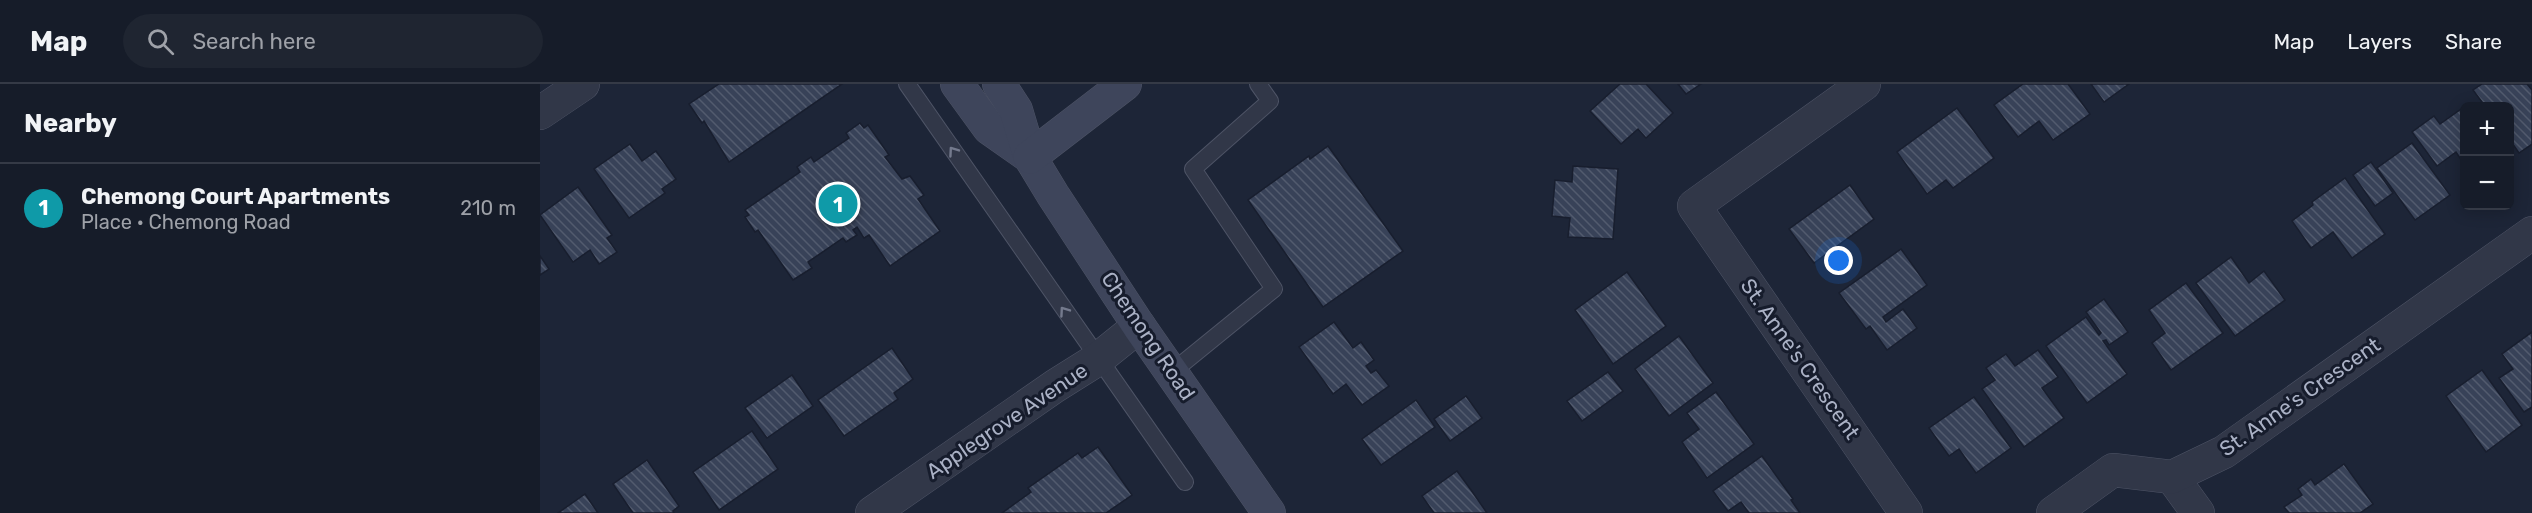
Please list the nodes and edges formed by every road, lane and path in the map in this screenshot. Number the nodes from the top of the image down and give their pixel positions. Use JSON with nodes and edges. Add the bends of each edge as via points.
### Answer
{"nodes":[{"id":1,"x":583,"y":84,"type":"edge"},
{"id":2,"x":907,"y":84,"type":"edge"},
{"id":3,"x":957,"y":84,"type":"edge"},
{"id":4,"x":999,"y":84,"type":"edge"},
{"id":5,"x":1125,"y":84,"type":"edge"},
{"id":6,"x":1258,"y":84,"type":"edge"},
{"id":7,"x":1864,"y":84,"type":"edge"},
{"id":8,"x":540,"y":113,"type":"edge"},
{"id":9,"x":1030,"y":157,"type":"junction"},
{"id":10,"x":2532,"y":233,"type":"edge"},
{"id":11,"x":1139,"y":326,"type":"junction"},
{"id":12,"x":1098,"y":359,"type":"junction"},
{"id":13,"x":1172,"y":372,"type":"junction"},
{"id":14,"x":2172,"y":477,"type":"junction"},
{"id":15,"x":1185,"y":482,"type":"dead end"},
{"id":16,"x":872,"y":513,"type":"edge"},
{"id":17,"x":1269,"y":513,"type":"edge"},
{"id":18,"x":1906,"y":513,"type":"edge"},
{"id":19,"x":2053,"y":513,"type":"edge"},
{"id":20,"x":2198,"y":513,"type":"edge"}],
"edges":[{"from":1,"to":8,"type":"street"},
{"from":12,"to":2,"type":"lane","one_way":true},
{"from":3,"to":9,"type":"main road","name":"Chemong Road","via":[[989,128]]},
{"from":4,"to":9,"type":"main road","name":"Chemong Road","via":[[1016,111]]},
{"from":5,"to":9,"type":"main road"},
{"from":6,"to":13,"type":"lane","via":[[1270,101],[1193,169],[1274,290]]},
{"from":7,"to":18,"type":"street","name":"St. Anne's Crescent","via":[[1694,206]]},
{"from":9,"to":11,"type":"main road","name":"Chemong Road"},
{"from":10,"to":14,"type":"street","name":"St. Anne's Crescent","via":[[2224,452]]},
{"from":11,"to":12,"type":"street","name":"Applegrove Avenue"},
{"from":11,"to":13,"type":"main road","name":"Chemong Road"},
{"from":12,"to":15,"type":"lane"},
{"from":12,"to":16,"type":"street","name":"Applegrove Avenue"},
{"from":13,"to":17,"type":"main road","name":"Chemong Road"},
{"from":14,"to":19,"type":"street","via":[[2113,470]]},
{"from":14,"to":20,"type":"street"}]}
